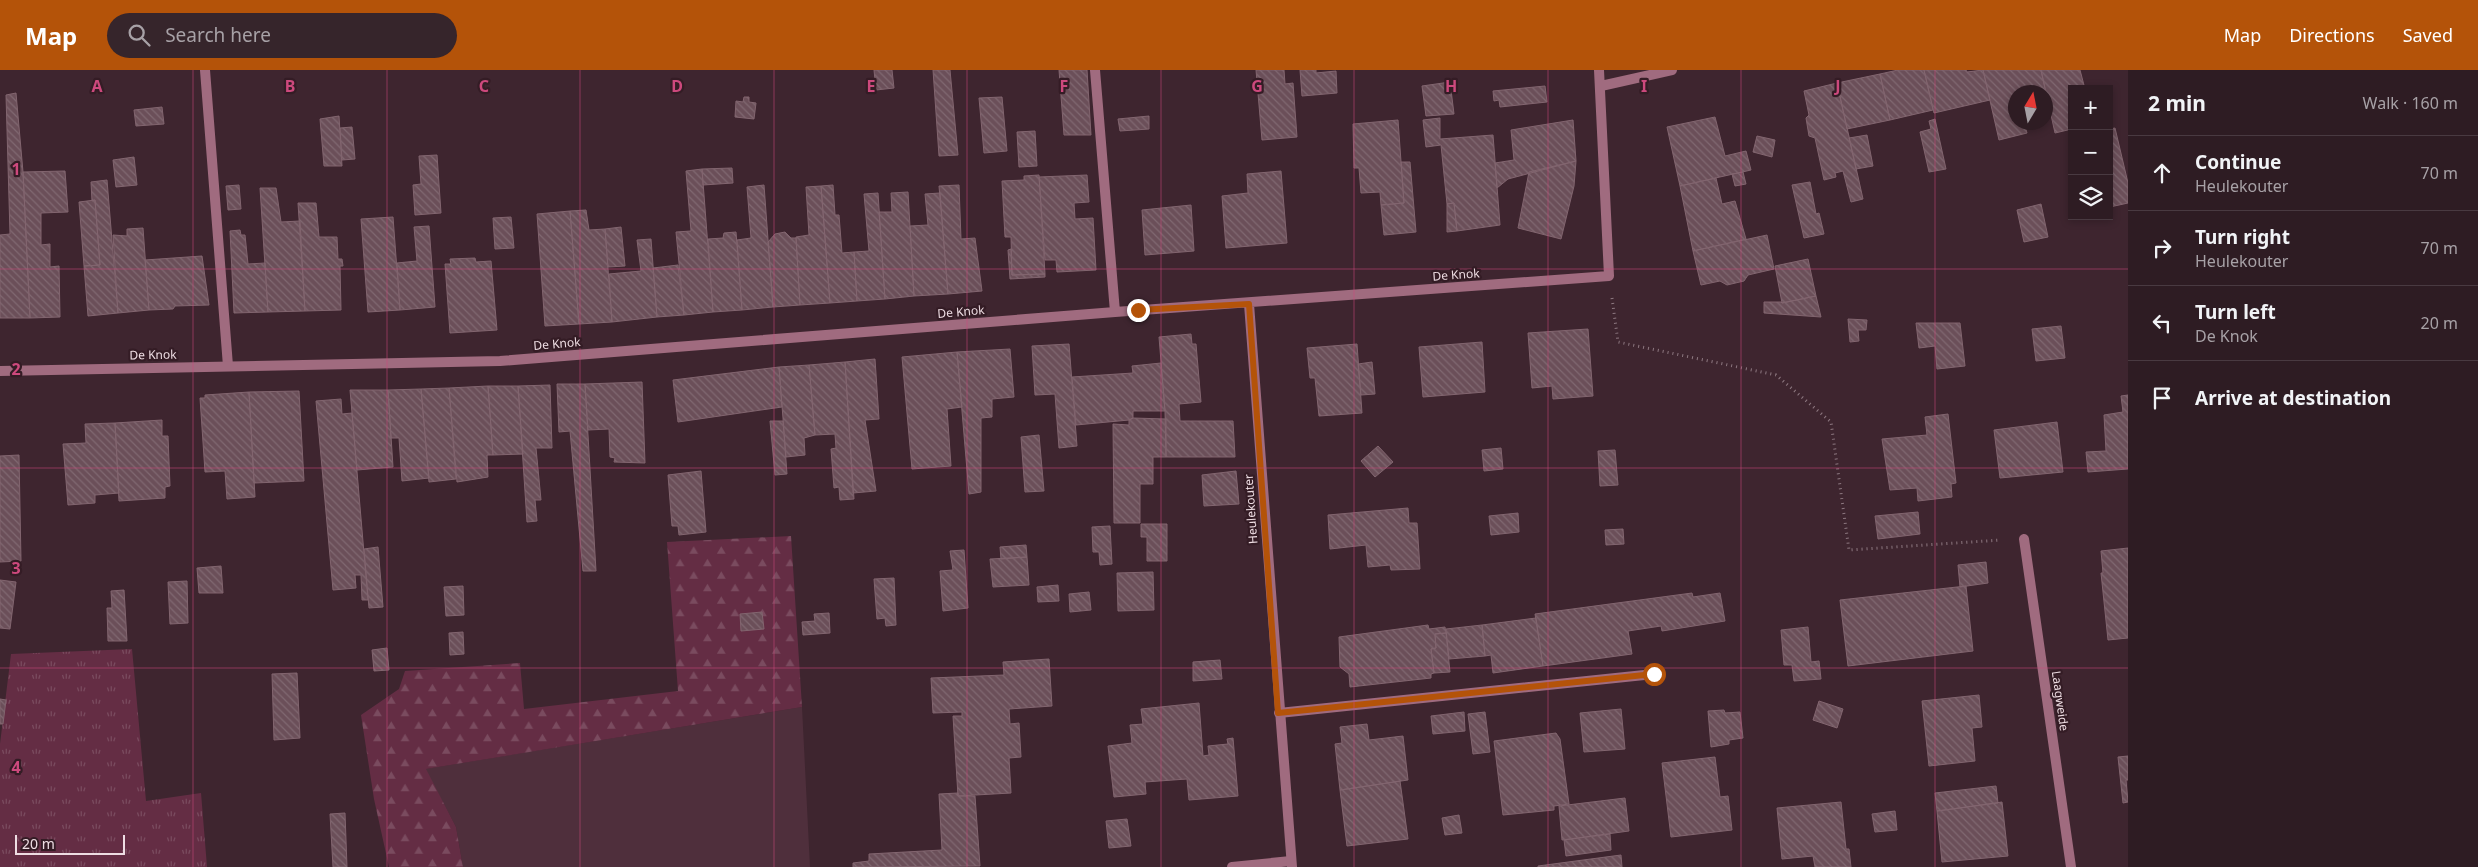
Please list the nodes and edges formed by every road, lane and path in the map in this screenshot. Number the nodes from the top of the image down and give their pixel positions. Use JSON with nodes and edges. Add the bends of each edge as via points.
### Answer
{"nodes":[{"id":1,"x":205,"y":70,"type":"edge"},
{"id":2,"x":1095,"y":70,"type":"edge"},
{"id":3,"x":1599,"y":70,"type":"edge"},
{"id":4,"x":1672,"y":70,"type":"edge"},
{"id":5,"x":1601,"y":86,"type":"junction"},
{"id":6,"x":1609,"y":276,"type":"junction"},
{"id":7,"x":1249,"y":304,"type":"junction"},
{"id":8,"x":1115,"y":312,"type":"junction"},
{"id":9,"x":228,"y":366,"type":"junction"},
{"id":10,"x":0,"y":371,"type":"edge"},
{"id":11,"x":2024,"y":538,"type":"joint"},
{"id":12,"x":1654,"y":674,"type":"dead end"},
{"id":13,"x":1278,"y":713,"type":"junction"},
{"id":14,"x":1291,"y":864,"type":"edge"},
{"id":15,"x":1232,"y":867,"type":"edge"},
{"id":16,"x":2071,"y":867,"type":"edge"}],
"edges":[{"from":1,"to":9,"type":"street"},
{"from":2,"to":8,"type":"street"},
{"from":3,"to":5,"type":"street"},
{"from":4,"to":5,"type":"street"},
{"from":5,"to":6,"type":"street"},
{"from":6,"to":7,"type":"street","name":"De Knok"},
{"from":6,"to":11,"type":"path","via":[[1618,342],[1776,375],[1831,422],[1849,550]]},
{"from":7,"to":8,"type":"street","name":"De Knok"},
{"from":7,"to":13,"type":"street","name":"Heulekouter"},
{"from":8,"to":9,"type":"street","name":"De Knok","via":[[500,361]]},
{"from":9,"to":10,"type":"street","name":"De Knok"},
{"from":11,"to":16,"type":"street","name":"Laagweide"},
{"from":12,"to":13,"type":"street"},
{"from":13,"to":14,"type":"street","name":"Heulekouter"},
{"from":14,"to":15,"type":"street"}]}
